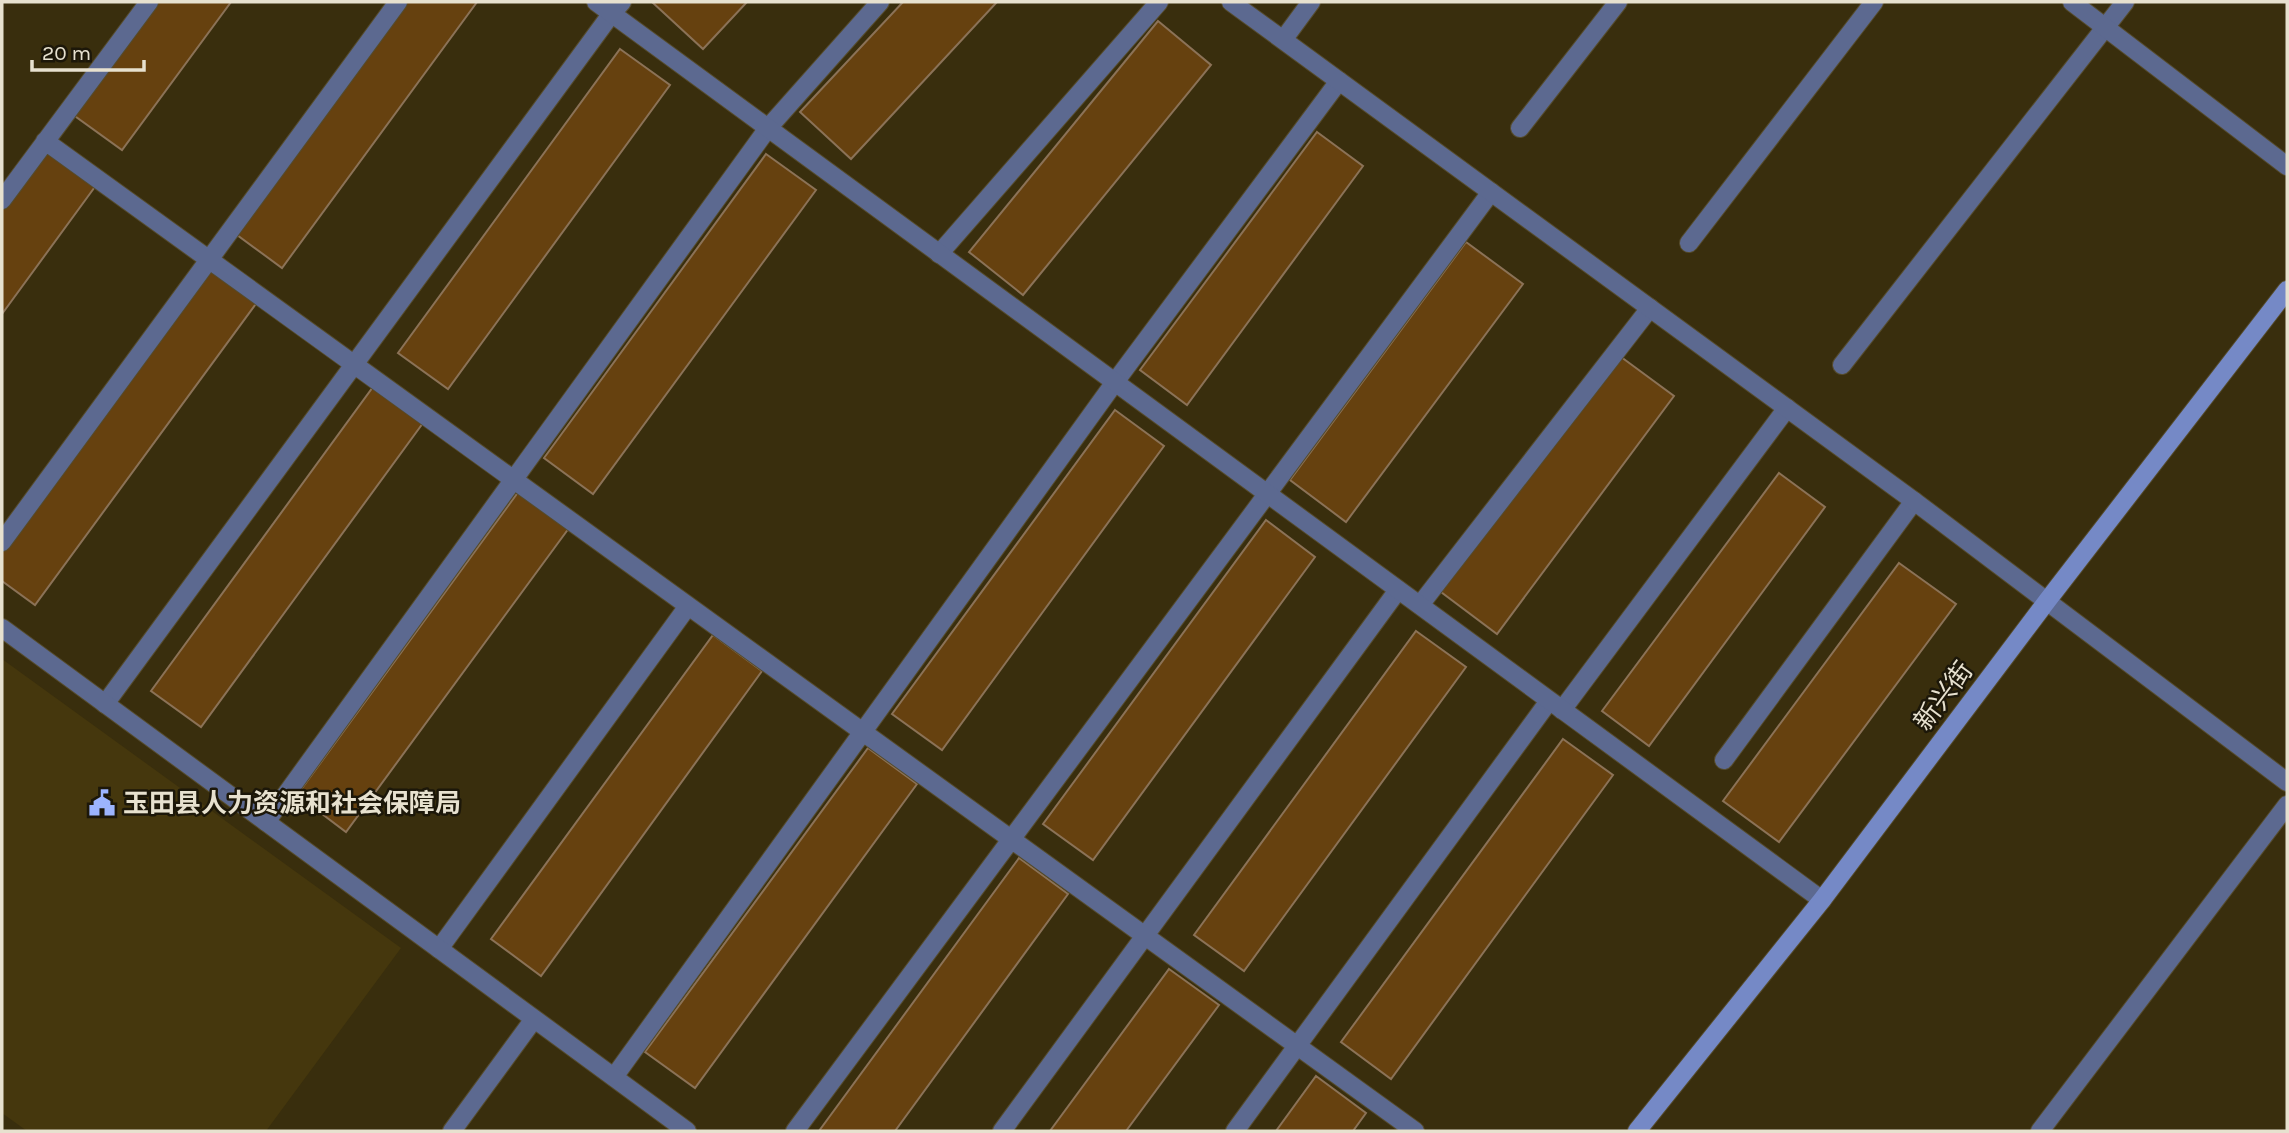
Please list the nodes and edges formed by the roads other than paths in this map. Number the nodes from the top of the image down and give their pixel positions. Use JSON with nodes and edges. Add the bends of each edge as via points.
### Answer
{"nodes":[{"id":1,"x":149,"y":2,"type":"edge"},
{"id":2,"x":398,"y":2,"type":"edge"},
{"id":3,"x":596,"y":2,"type":"edge"},
{"id":4,"x":880,"y":2,"type":"edge"},
{"id":5,"x":1159,"y":2,"type":"edge"},
{"id":6,"x":1231,"y":2,"type":"edge"},
{"id":7,"x":1311,"y":2,"type":"edge"},
{"id":8,"x":1618,"y":2,"type":"edge"},
{"id":9,"x":1874,"y":2,"type":"edge"},
{"id":10,"x":2073,"y":2,"type":"edge"},
{"id":11,"x":2125,"y":2,"type":"edge"},
{"id":12,"x":617,"y":8,"type":"edge"},
{"id":13,"x":2106,"y":27,"type":"junction"},
{"id":14,"x":1283,"y":40,"type":"junction"},
{"id":15,"x":1339,"y":82,"type":"junction"},
{"id":16,"x":768,"y":128,"type":"junction"},
{"id":17,"x":1520,"y":128,"type":"dead end"},
{"id":18,"x":45,"y":141,"type":"junction"},
{"id":19,"x":2287,"y":166,"type":"edge"},
{"id":20,"x":1491,"y":192,"type":"junction"},
{"id":21,"x":2,"y":200,"type":"edge"},
{"id":22,"x":1689,"y":243,"type":"dead end"},
{"id":23,"x":939,"y":254,"type":"junction"},
{"id":24,"x":209,"y":260,"type":"junction"},
{"id":25,"x":2287,"y":290,"type":"edge"},
{"id":26,"x":1650,"y":308,"type":"junction"},
{"id":27,"x":354,"y":365,"type":"junction"},
{"id":28,"x":1842,"y":365,"type":"dead end"},
{"id":29,"x":1115,"y":382,"type":"junction"},
{"id":30,"x":1787,"y":408,"type":"junction"},
{"id":31,"x":514,"y":480,"type":"junction"},
{"id":32,"x":1267,"y":493,"type":"junction"},
{"id":33,"x":1914,"y":501,"type":"junction"},
{"id":34,"x":2,"y":542,"type":"edge"},
{"id":35,"x":1398,"y":590,"type":"junction"},
{"id":36,"x":2047,"y":601,"type":"junction"},
{"id":37,"x":1420,"y":605,"type":"junction"},
{"id":38,"x":688,"y":606,"type":"junction"},
{"id":39,"x":2,"y":628,"type":"edge"},
{"id":40,"x":105,"y":704,"type":"junction"},
{"id":41,"x":1556,"y":705,"type":"junction"},
{"id":42,"x":863,"y":732,"type":"junction"},
{"id":43,"x":1724,"y":760,"type":"dead end"},
{"id":44,"x":2287,"y":782,"type":"edge"},
{"id":45,"x":2287,"y":805,"type":"edge"},
{"id":46,"x":266,"y":822,"type":"junction"},
{"id":47,"x":1011,"y":839,"type":"junction"},
{"id":48,"x":1822,"y":900,"type":"junction"},
{"id":49,"x":1145,"y":936,"type":"junction"},
{"id":50,"x":439,"y":949,"type":"junction"},
{"id":51,"x":534,"y":1019,"type":"junction"},
{"id":52,"x":1297,"y":1046,"type":"junction"},
{"id":53,"x":614,"y":1077,"type":"junction"},
{"id":54,"x":452,"y":1131,"type":"edge"},
{"id":55,"x":687,"y":1131,"type":"edge"},
{"id":56,"x":795,"y":1131,"type":"edge"},
{"id":57,"x":1002,"y":1131,"type":"edge"},
{"id":58,"x":1234,"y":1131,"type":"edge"},
{"id":59,"x":1415,"y":1131,"type":"edge"},
{"id":60,"x":1637,"y":1131,"type":"edge"},
{"id":61,"x":2040,"y":1131,"type":"edge"}],
"edges":[{"from":1,"to":18,"type":"street"},
{"from":2,"to":24,"type":"street"},
{"from":3,"to":12,"type":"street"},
{"from":4,"to":16,"type":"street"},
{"from":5,"to":23,"type":"street"},
{"from":6,"to":14,"type":"street"},
{"from":7,"to":14,"type":"street"},
{"from":8,"to":17,"type":"street"},
{"from":9,"to":22,"type":"street"},
{"from":10,"to":13,"type":"street"},
{"from":11,"to":13,"type":"street"},
{"from":12,"to":16,"type":"street"},
{"from":12,"to":27,"type":"street"},
{"from":13,"to":19,"type":"street"},
{"from":13,"to":28,"type":"street"},
{"from":14,"to":15,"type":"street"},
{"from":15,"to":20,"type":"street"},
{"from":15,"to":29,"type":"street"},
{"from":16,"to":23,"type":"street"},
{"from":16,"to":31,"type":"street"},
{"from":18,"to":21,"type":"street"},
{"from":18,"to":24,"type":"street"},
{"from":20,"to":26,"type":"street"},
{"from":20,"to":32,"type":"street"},
{"from":23,"to":29,"type":"street"},
{"from":24,"to":27,"type":"street"},
{"from":24,"to":34,"type":"street"},
{"from":25,"to":36,"type":"street","name":"新兴街"},
{"from":26,"to":30,"type":"street"},
{"from":26,"to":37,"type":"street"},
{"from":27,"to":31,"type":"street"},
{"from":27,"to":40,"type":"street"},
{"from":29,"to":32,"type":"street"},
{"from":29,"to":42,"type":"street"},
{"from":30,"to":33,"type":"street"},
{"from":30,"to":41,"type":"street"},
{"from":31,"to":38,"type":"street"},
{"from":31,"to":46,"type":"street"},
{"from":32,"to":35,"type":"street"},
{"from":32,"to":47,"type":"street"},
{"from":33,"to":36,"type":"street"},
{"from":33,"to":43,"type":"street"},
{"from":35,"to":37,"type":"street"},
{"from":35,"to":49,"type":"street"},
{"from":36,"to":44,"type":"street"},
{"from":36,"to":48,"type":"street","name":"新兴街"},
{"from":37,"to":41,"type":"street"},
{"from":38,"to":42,"type":"street"},
{"from":38,"to":50,"type":"street"},
{"from":39,"to":40,"type":"street"},
{"from":40,"to":46,"type":"street"},
{"from":41,"to":48,"type":"street"},
{"from":41,"to":52,"type":"street"},
{"from":42,"to":47,"type":"street"},
{"from":42,"to":53,"type":"street"},
{"from":45,"to":61,"type":"street"},
{"from":46,"to":50,"type":"street"},
{"from":47,"to":49,"type":"street"},
{"from":47,"to":56,"type":"street"},
{"from":48,"to":60,"type":"street","name":"新兴街"},
{"from":49,"to":52,"type":"street"},
{"from":49,"to":57,"type":"street"},
{"from":50,"to":51,"type":"street"},
{"from":51,"to":53,"type":"street"},
{"from":51,"to":54,"type":"street"},
{"from":52,"to":58,"type":"street"},
{"from":52,"to":59,"type":"street"},
{"from":53,"to":55,"type":"street"}]}
